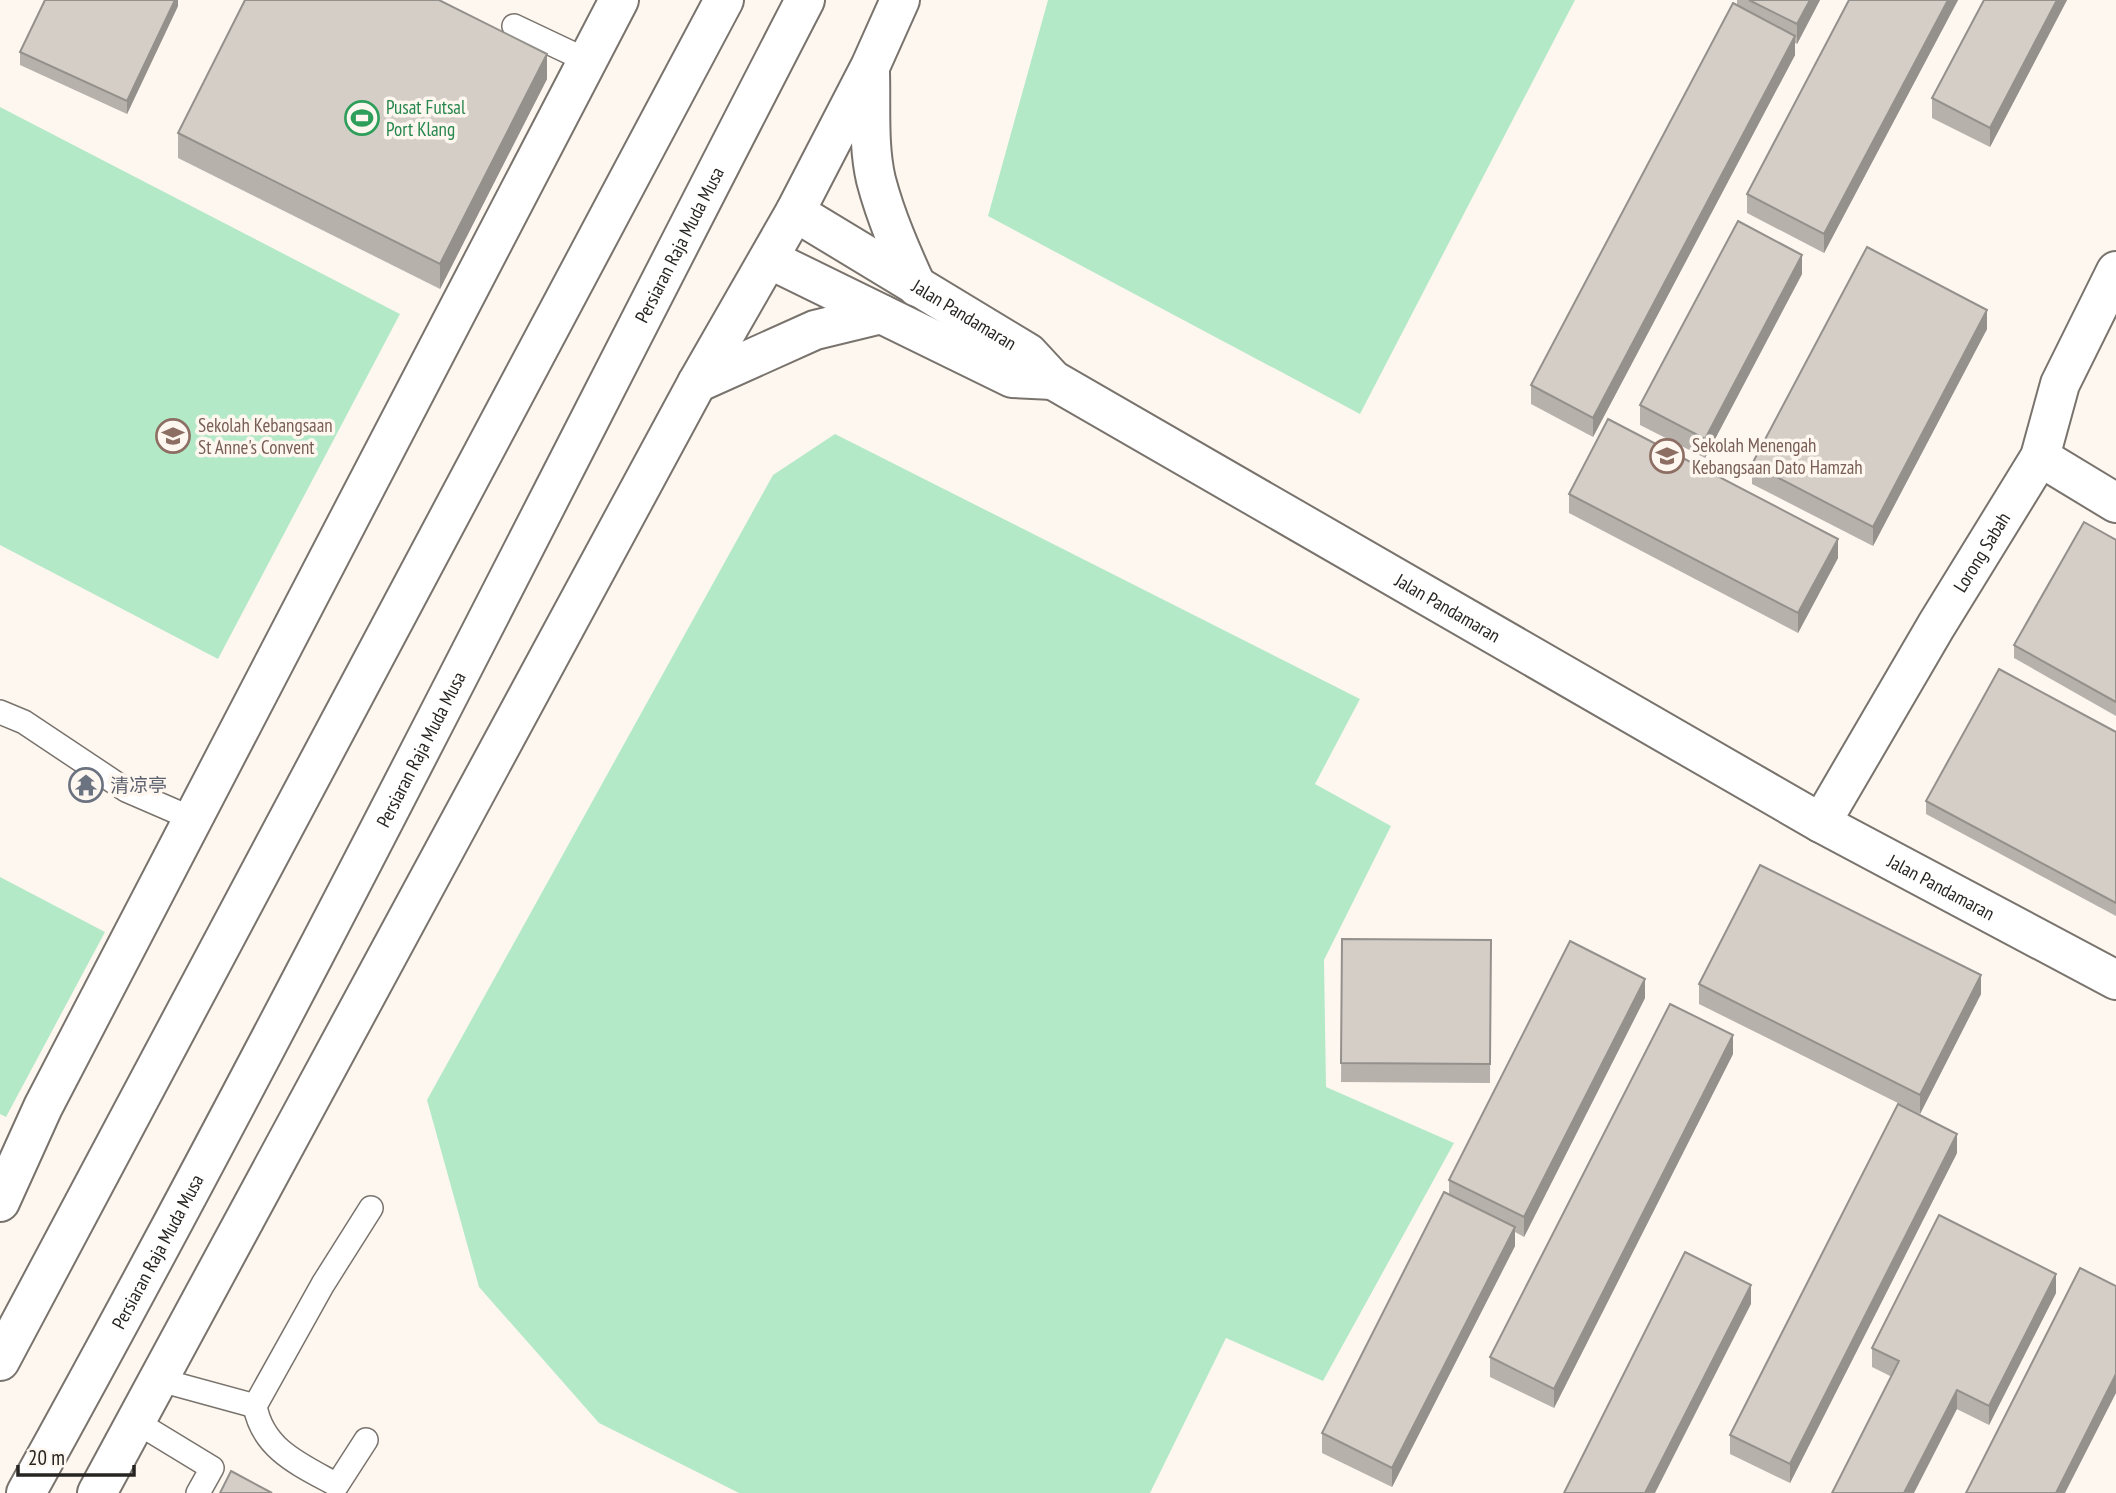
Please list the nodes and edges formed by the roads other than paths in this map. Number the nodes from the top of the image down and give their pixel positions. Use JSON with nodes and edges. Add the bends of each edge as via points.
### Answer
{"nodes":[{"id":1,"x":619,"y":0,"type":"edge"},
{"id":2,"x":723,"y":0,"type":"edge"},
{"id":3,"x":805,"y":0,"type":"edge"},
{"id":4,"x":900,"y":0,"type":"edge"},
{"id":5,"x":514,"y":26,"type":"dead end"},
{"id":6,"x":588,"y":61,"type":"junction"},
{"id":7,"x":870,"y":67,"type":"junction"},
{"id":8,"x":795,"y":212,"type":"junction"},
{"id":9,"x":769,"y":259,"type":"junction"},
{"id":10,"x":2116,"y":271,"type":"edge"},
{"id":11,"x":917,"y":287,"type":"junction"},
{"id":12,"x":881,"y":314,"type":"junction"},
{"id":13,"x":1053,"y":380,"type":"junction"},
{"id":14,"x":697,"y":383,"type":"junction"},
{"id":15,"x":2040,"y":457,"type":"junction"},
{"id":16,"x":2116,"y":503,"type":"edge"},
{"id":17,"x":0,"y":712,"type":"edge"},
{"id":18,"x":193,"y":819,"type":"junction"},
{"id":19,"x":1821,"y":823,"type":"junction"},
{"id":20,"x":2116,"y":980,"type":"edge"},
{"id":21,"x":0,"y":1202,"type":"edge"},
{"id":22,"x":372,"y":1208,"type":"dead end"},
{"id":23,"x":0,"y":1360,"type":"edge"},
{"id":24,"x":160,"y":1380,"type":"junction"},
{"id":25,"x":255,"y":1406,"type":"junction"},
{"id":26,"x":138,"y":1423,"type":"junction"},
{"id":27,"x":366,"y":1440,"type":"dead end"},
{"id":28,"x":212,"y":1468,"type":"junction"},
{"id":29,"x":233,"y":1478,"type":"edge"},
{"id":30,"x":26,"y":1493,"type":"edge"},
{"id":31,"x":97,"y":1493,"type":"edge"},
{"id":32,"x":198,"y":1493,"type":"edge"}],
"edges":[{"from":1,"to":6,"type":"street"},
{"from":2,"to":23,"type":"street"},
{"from":3,"to":30,"type":"street","name":"Persiaran Raja Muda Musa","via":[[441,715],[166,1240]]},
{"from":4,"to":7,"type":"street"},
{"from":5,"to":6,"type":"lane"},
{"from":6,"to":18,"type":"street"},
{"from":7,"to":8,"type":"street"},
{"from":7,"to":11,"type":"street","via":[[876,178],[892,232]]},
{"from":8,"to":9,"type":"street"},
{"from":8,"to":11,"type":"street","name":"Jalan Pandamaran"},
{"from":9,"to":12,"type":"street"},
{"from":9,"to":14,"type":"street"},
{"from":10,"to":15,"type":"street","name":"Lorong Sabah","via":[[2060,384]]},
{"from":11,"to":13,"type":"street","name":"Jalan Pandamaran","via":[[1028,353]]},
{"from":12,"to":13,"type":"street","via":[[1012,378]]},
{"from":12,"to":14,"type":"street","via":[[815,330]]},
{"from":13,"to":19,"type":"street","name":"Jalan Pandamaran"},
{"from":14,"to":24,"type":"street"},
{"from":15,"to":16,"type":"street"},
{"from":15,"to":19,"type":"street","name":"Lorong Sabah"},
{"from":17,"to":18,"type":"lane","via":[[24,722],[126,790]]},
{"from":18,"to":21,"type":"street","via":[[43,1107]]},
{"from":19,"to":20,"type":"street","name":"Jalan Pandamaran"},
{"from":22,"to":25,"type":"lane","via":[[323,1284]]},
{"from":24,"to":25,"type":"lane"},
{"from":24,"to":26,"type":"street"},
{"from":25,"to":27,"type":"lane","via":[[258,1425],[270,1443],[337,1485]]},
{"from":26,"to":28,"type":"lane"},
{"from":26,"to":31,"type":"street"},
{"from":28,"to":29,"type":"lane"},
{"from":28,"to":32,"type":"lane"}]}
